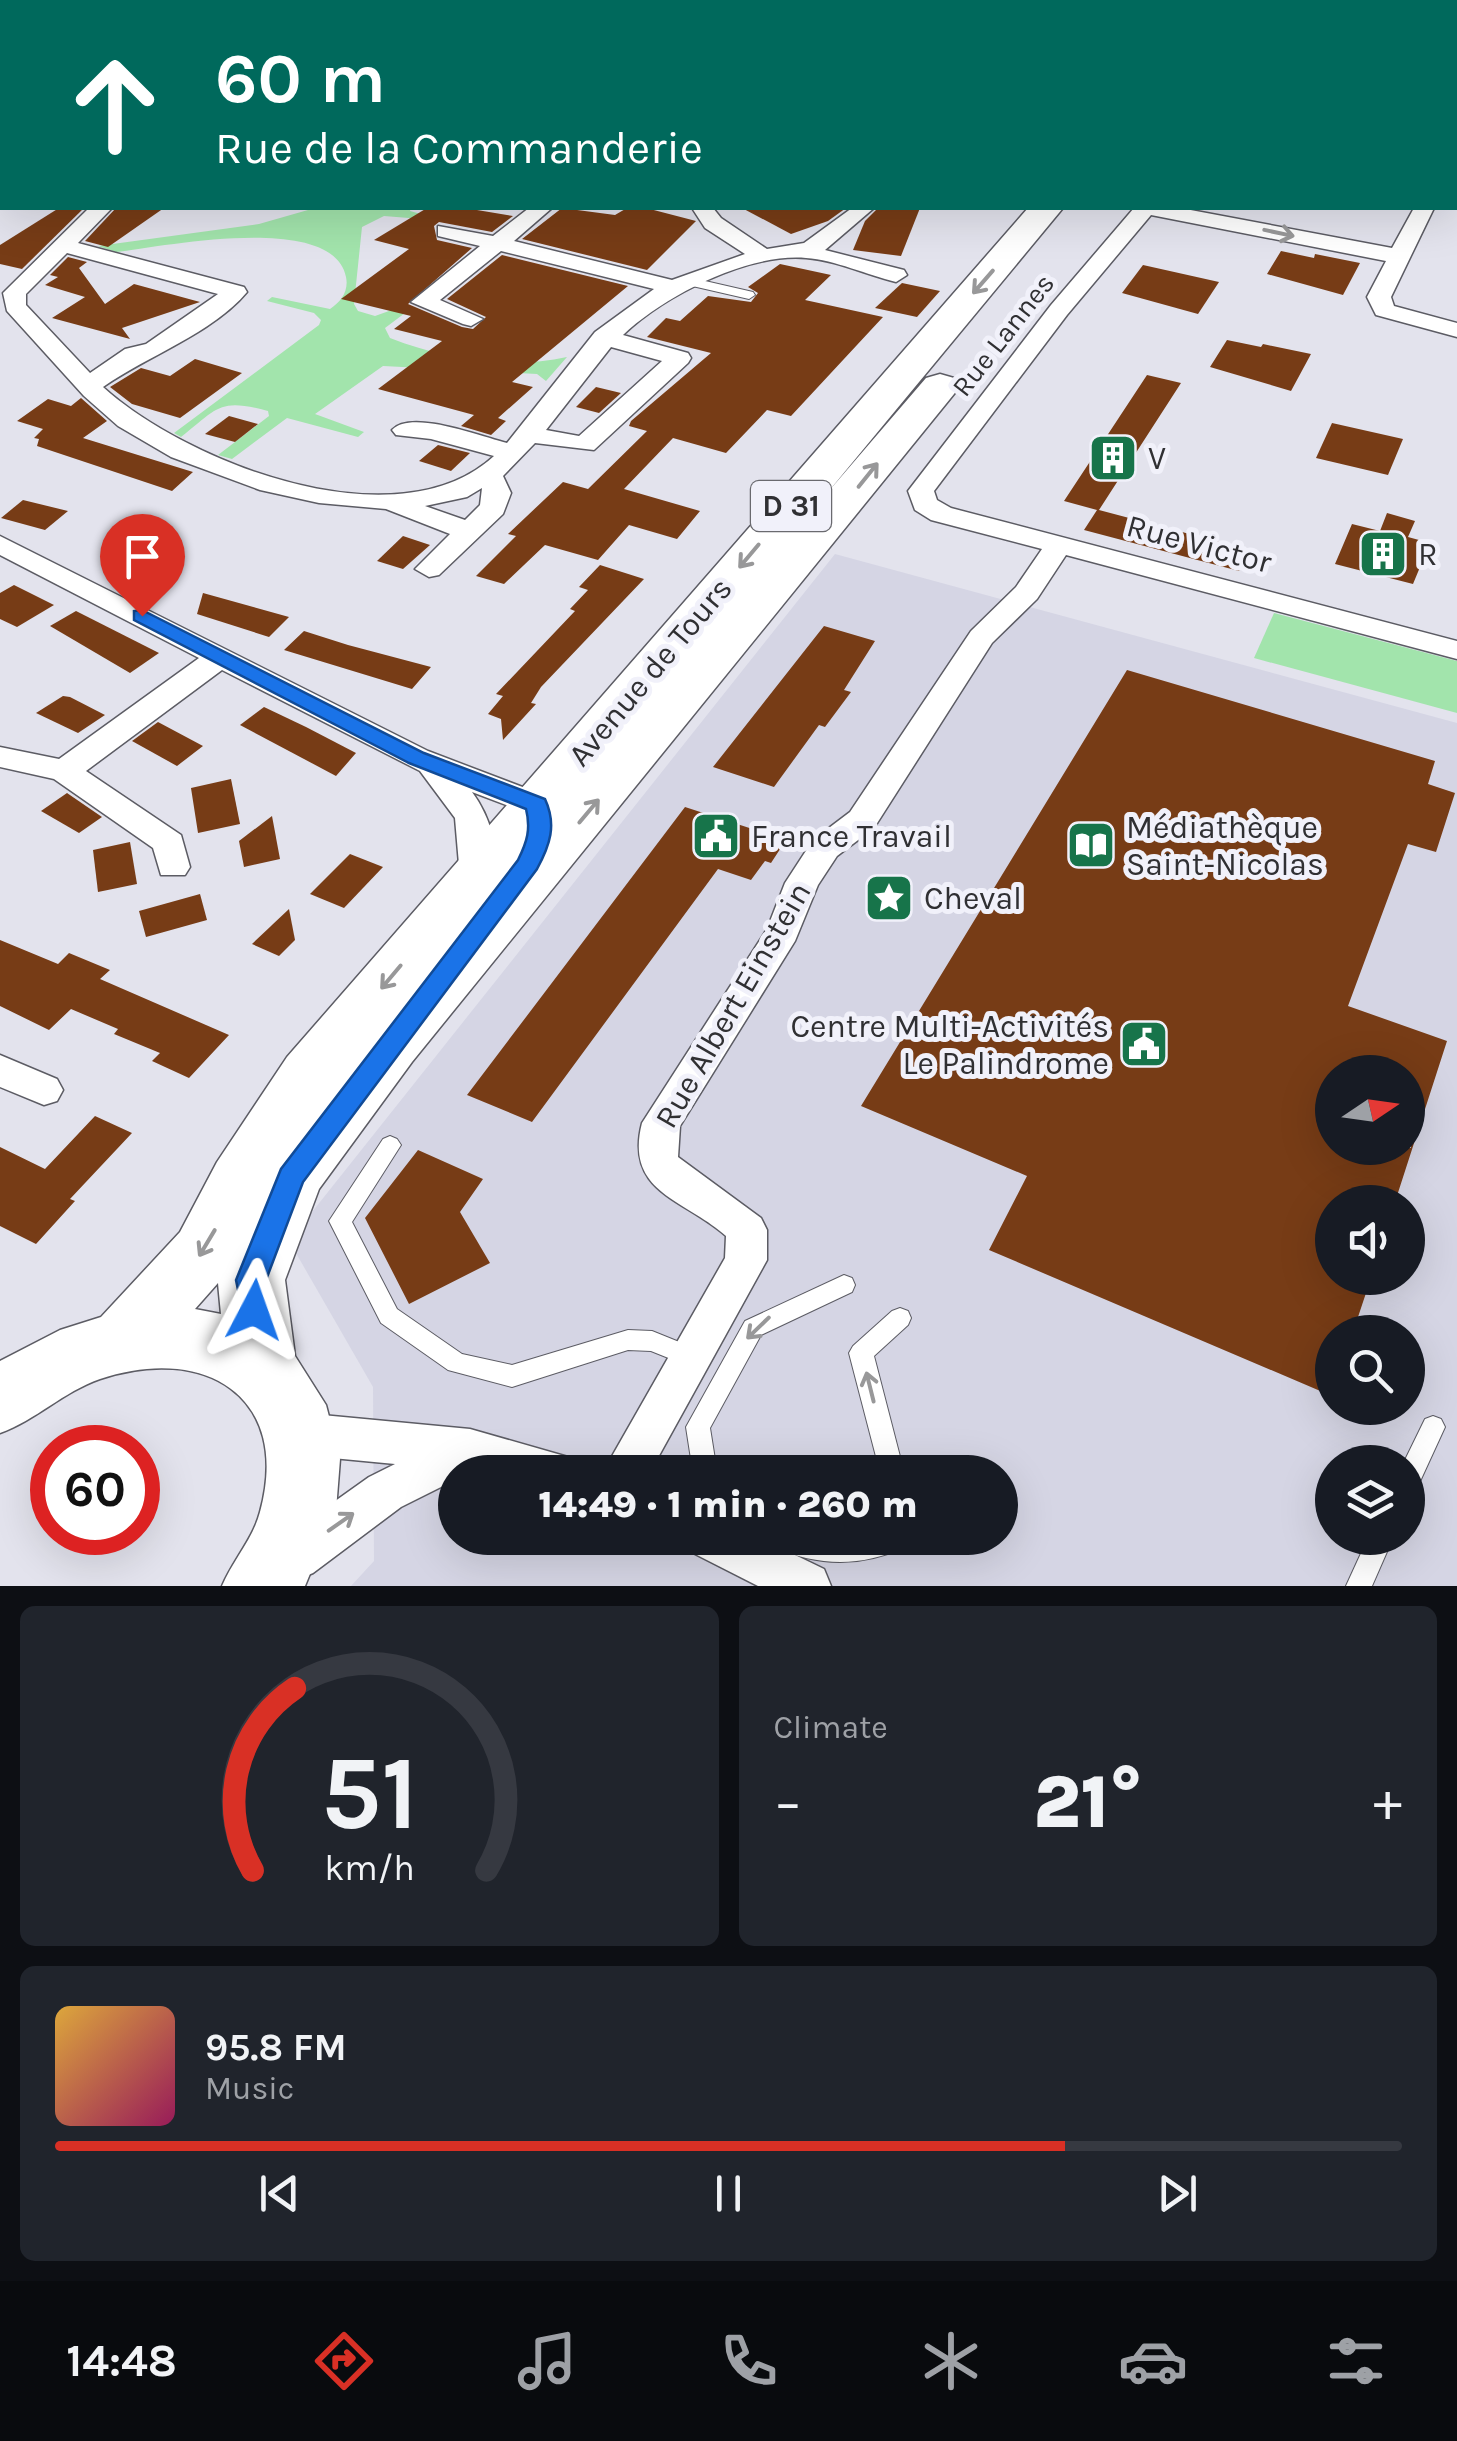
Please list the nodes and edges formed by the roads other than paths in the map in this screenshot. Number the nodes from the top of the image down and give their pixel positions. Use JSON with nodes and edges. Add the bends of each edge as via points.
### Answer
{"nodes":[{"id":1,"x":99,"y":210,"type":"edge"},
{"id":2,"x":539,"y":210,"type":"edge"},
{"id":3,"x":703,"y":210,"type":"edge"},
{"id":4,"x":861,"y":210,"type":"edge"},
{"id":5,"x":1145,"y":210,"type":"edge"},
{"id":6,"x":1157,"y":210,"type":"edge"},
{"id":7,"x":1265,"y":210,"type":"edge"},
{"id":8,"x":1423,"y":210,"type":"edge"},
{"id":9,"x":1060,"y":214,"type":"edge"},
{"id":10,"x":446,"y":231,"type":"dead end"},
{"id":11,"x":1409,"y":235,"type":"junction"},
{"id":12,"x":494,"y":244,"type":"junction"},
{"id":13,"x":64,"y":246,"type":"junction"},
{"id":14,"x":804,"y":251,"type":"junction"},
{"id":15,"x":764,"y":256,"type":"junction"},
{"id":16,"x":1396,"y":256,"type":"junction"},
{"id":17,"x":896,"y":275,"type":"dead end"},
{"id":18,"x":684,"y":285,"type":"junction"},
{"id":19,"x":7,"y":295,"type":"edge"},
{"id":20,"x":749,"y":295,"type":"dead end"},
{"id":21,"x":471,"y":319,"type":"dead end"},
{"id":22,"x":1457,"y":330,"type":"edge"},
{"id":23,"x":603,"y":336,"type":"junction"},
{"id":24,"x":89,"y":386,"type":"junction"},
{"id":25,"x":405,"y":430,"type":"dead end"},
{"id":26,"x":520,"y":444,"type":"junction"},
{"id":27,"x":490,"y":474,"type":"junction"},
{"id":28,"x":394,"y":504,"type":"junction"},
{"id":29,"x":925,"y":504,"type":"joint"},
{"id":30,"x":469,"y":531,"type":"junction"},
{"id":31,"x":1059,"y":544,"type":"junction"},
{"id":32,"x":7,"y":555,"type":"edge"},
{"id":33,"x":428,"y":569,"type":"dead end"},
{"id":34,"x":1457,"y":650,"type":"edge"},
{"id":35,"x":221,"y":656,"type":"junction"},
{"id":36,"x":0,"y":757,"type":"edge"},
{"id":37,"x":416,"y":758,"type":"junction"},
{"id":38,"x":64,"y":771,"type":"junction"},
{"id":39,"x":536,"y":805,"type":"junction"},
{"id":40,"x":174,"y":867,"type":"dead end"},
{"id":41,"x":477,"y":876,"type":"junction"},
{"id":42,"x":391,"y":1046,"type":"junction"},
{"id":43,"x":0,"y":1070,"type":"edge"},
{"id":44,"x":44,"y":1090,"type":"dead end"},
{"id":45,"x":390,"y":1145,"type":"dead end"},
{"id":46,"x":844,"y":1285,"type":"dead end"},
{"id":47,"x":900,"y":1318,"type":"dead end"},
{"id":48,"x":126,"y":1337,"type":"junction"},
{"id":49,"x":692,"y":1357,"type":"junction"},
{"id":50,"x":262,"y":1369,"type":"junction"},
{"id":51,"x":7,"y":1388,"type":"edge"},
{"id":52,"x":1433,"y":1427,"type":"dead end"},
{"id":53,"x":300,"y":1434,"type":"junction"},
{"id":54,"x":1425,"y":1445,"type":"edge"},
{"id":55,"x":470,"y":1450,"type":"junction"},
{"id":56,"x":489,"y":1455,"type":"edge"},
{"id":57,"x":636,"y":1455,"type":"edge"},
{"id":58,"x":702,"y":1455,"type":"edge"},
{"id":59,"x":888,"y":1455,"type":"edge"},
{"id":60,"x":746,"y":1555,"type":"edge"},
{"id":61,"x":1373,"y":1555,"type":"edge"},
{"id":62,"x":263,"y":1584,"type":"edge"},
{"id":63,"x":807,"y":1586,"type":"edge"},
{"id":64,"x":1360,"y":1586,"type":"edge"}],
"edges":[{"from":1,"to":13,"type":"street"},
{"from":2,"to":12,"type":"street"},
{"from":3,"to":15,"type":"street"},
{"from":4,"to":14,"type":"street"},
{"from":5,"to":29,"type":"street","name":"Rue Lannes","via":[[1069,297],[921,490]]},
{"from":6,"to":16,"type":"street","name":"Rue Lannes","one_way":true},
{"from":7,"to":11,"type":"street"},
{"from":8,"to":11,"type":"street"},
{"from":9,"to":39,"type":"main road","name":"Avenue de Tours","number":"D 31","one_way":true},
{"from":42,"to":9,"type":"main road","name":"Avenue de Tours","one_way":true,"via":[[794,566]]},
{"from":10,"to":12,"type":"street"},
{"from":11,"to":16,"type":"street"},
{"from":12,"to":18,"type":"street"},
{"from":12,"to":21,"type":"street","via":[[423,302]]},
{"from":13,"to":19,"type":"street"},
{"from":13,"to":24,"type":"street","via":[[236,292]]},
{"from":14,"to":15,"type":"street"},
{"from":14,"to":17,"type":"street"},
{"from":15,"to":18,"type":"street"},
{"from":16,"to":22,"type":"street","via":[[1379,297],[1384,310]]},
{"from":18,"to":20,"type":"lane"},
{"from":18,"to":23,"type":"street"},
{"from":19,"to":24,"type":"street"},
{"from":23,"to":26,"type":"street"},
{"from":23,"to":26,"type":"street","via":[[679,358],[585,445]]},
{"from":24,"to":28,"type":"street","via":[[144,432],[202,461],[338,501]]},
{"from":25,"to":26,"type":"street"},
{"from":26,"to":27,"type":"street"},
{"from":27,"to":28,"type":"street","via":[[432,499]]},
{"from":27,"to":30,"type":"street","via":[[498,493],[493,508]]},
{"from":28,"to":30,"type":"street"},
{"from":29,"to":31,"type":"street","name":"Rue Victor","via":[[941,514]]},
{"from":30,"to":33,"type":"street"},
{"from":31,"to":34,"type":"street","name":"Rue Victor"},
{"from":31,"to":49,"type":"street","name":"Rue Albert Einstein","via":[[1027,594],[981,637],[862,820],[825,848],[783,932],[661,1123],[652,1145],[657,1165],[729,1210],[748,1230],[746,1260]]},
{"from":32,"to":35,"type":"street"},
{"from":35,"to":37,"type":"street"},
{"from":35,"to":38,"type":"street"},
{"from":36,"to":38,"type":"street"},
{"from":37,"to":39,"type":"street"},
{"from":37,"to":41,"type":"street","via":[[467,802],[478,836]]},
{"from":38,"to":40,"type":"street","via":[[169,843]]},
{"from":39,"to":41,"type":"main road","name":"Avenue de Tours","number":"D 31"},
{"from":39,"to":42,"type":"street","via":[[540,840],[528,863]]},
{"from":41,"to":48,"type":"main road","name":"Avenue de Tours","number":"D 31","one_way":true,"via":[[309,1074],[240,1181],[204,1252]]},
{"from":42,"to":50,"type":"main road","name":"Avenue de Tours","via":[[291,1177],[251,1280]]},
{"from":43,"to":44,"type":"street"},
{"from":45,"to":49,"type":"lane","via":[[340,1221],[389,1316],[456,1363],[512,1376],[628,1340],[652,1341]]},
{"from":46,"to":58,"type":"lane","one_way":true,"via":[[753,1328],[698,1427]]},
{"from":59,"to":47,"type":"lane","one_way":true,"via":[[861,1353]]},
{"from":48,"to":50,"type":"main road","via":[[201,1339]]},
{"from":48,"to":51,"type":"main road","via":[[73,1353]]},
{"from":49,"to":57,"type":"street","name":"Rue Albert Einstein"},
{"from":50,"to":53,"type":"main road","via":[[286,1398]]},
{"from":52,"to":54,"type":"lane"},
{"from":53,"to":55,"type":"street"},
{"from":53,"to":62,"type":"main road","via":[[304,1482],[292,1532]]},
{"from":55,"to":56,"type":"street"},
{"from":62,"to":55,"type":"street","one_way":true,"via":[[384,1492]]},
{"from":60,"to":63,"type":"street"},
{"from":61,"to":64,"type":"lane"}]}
